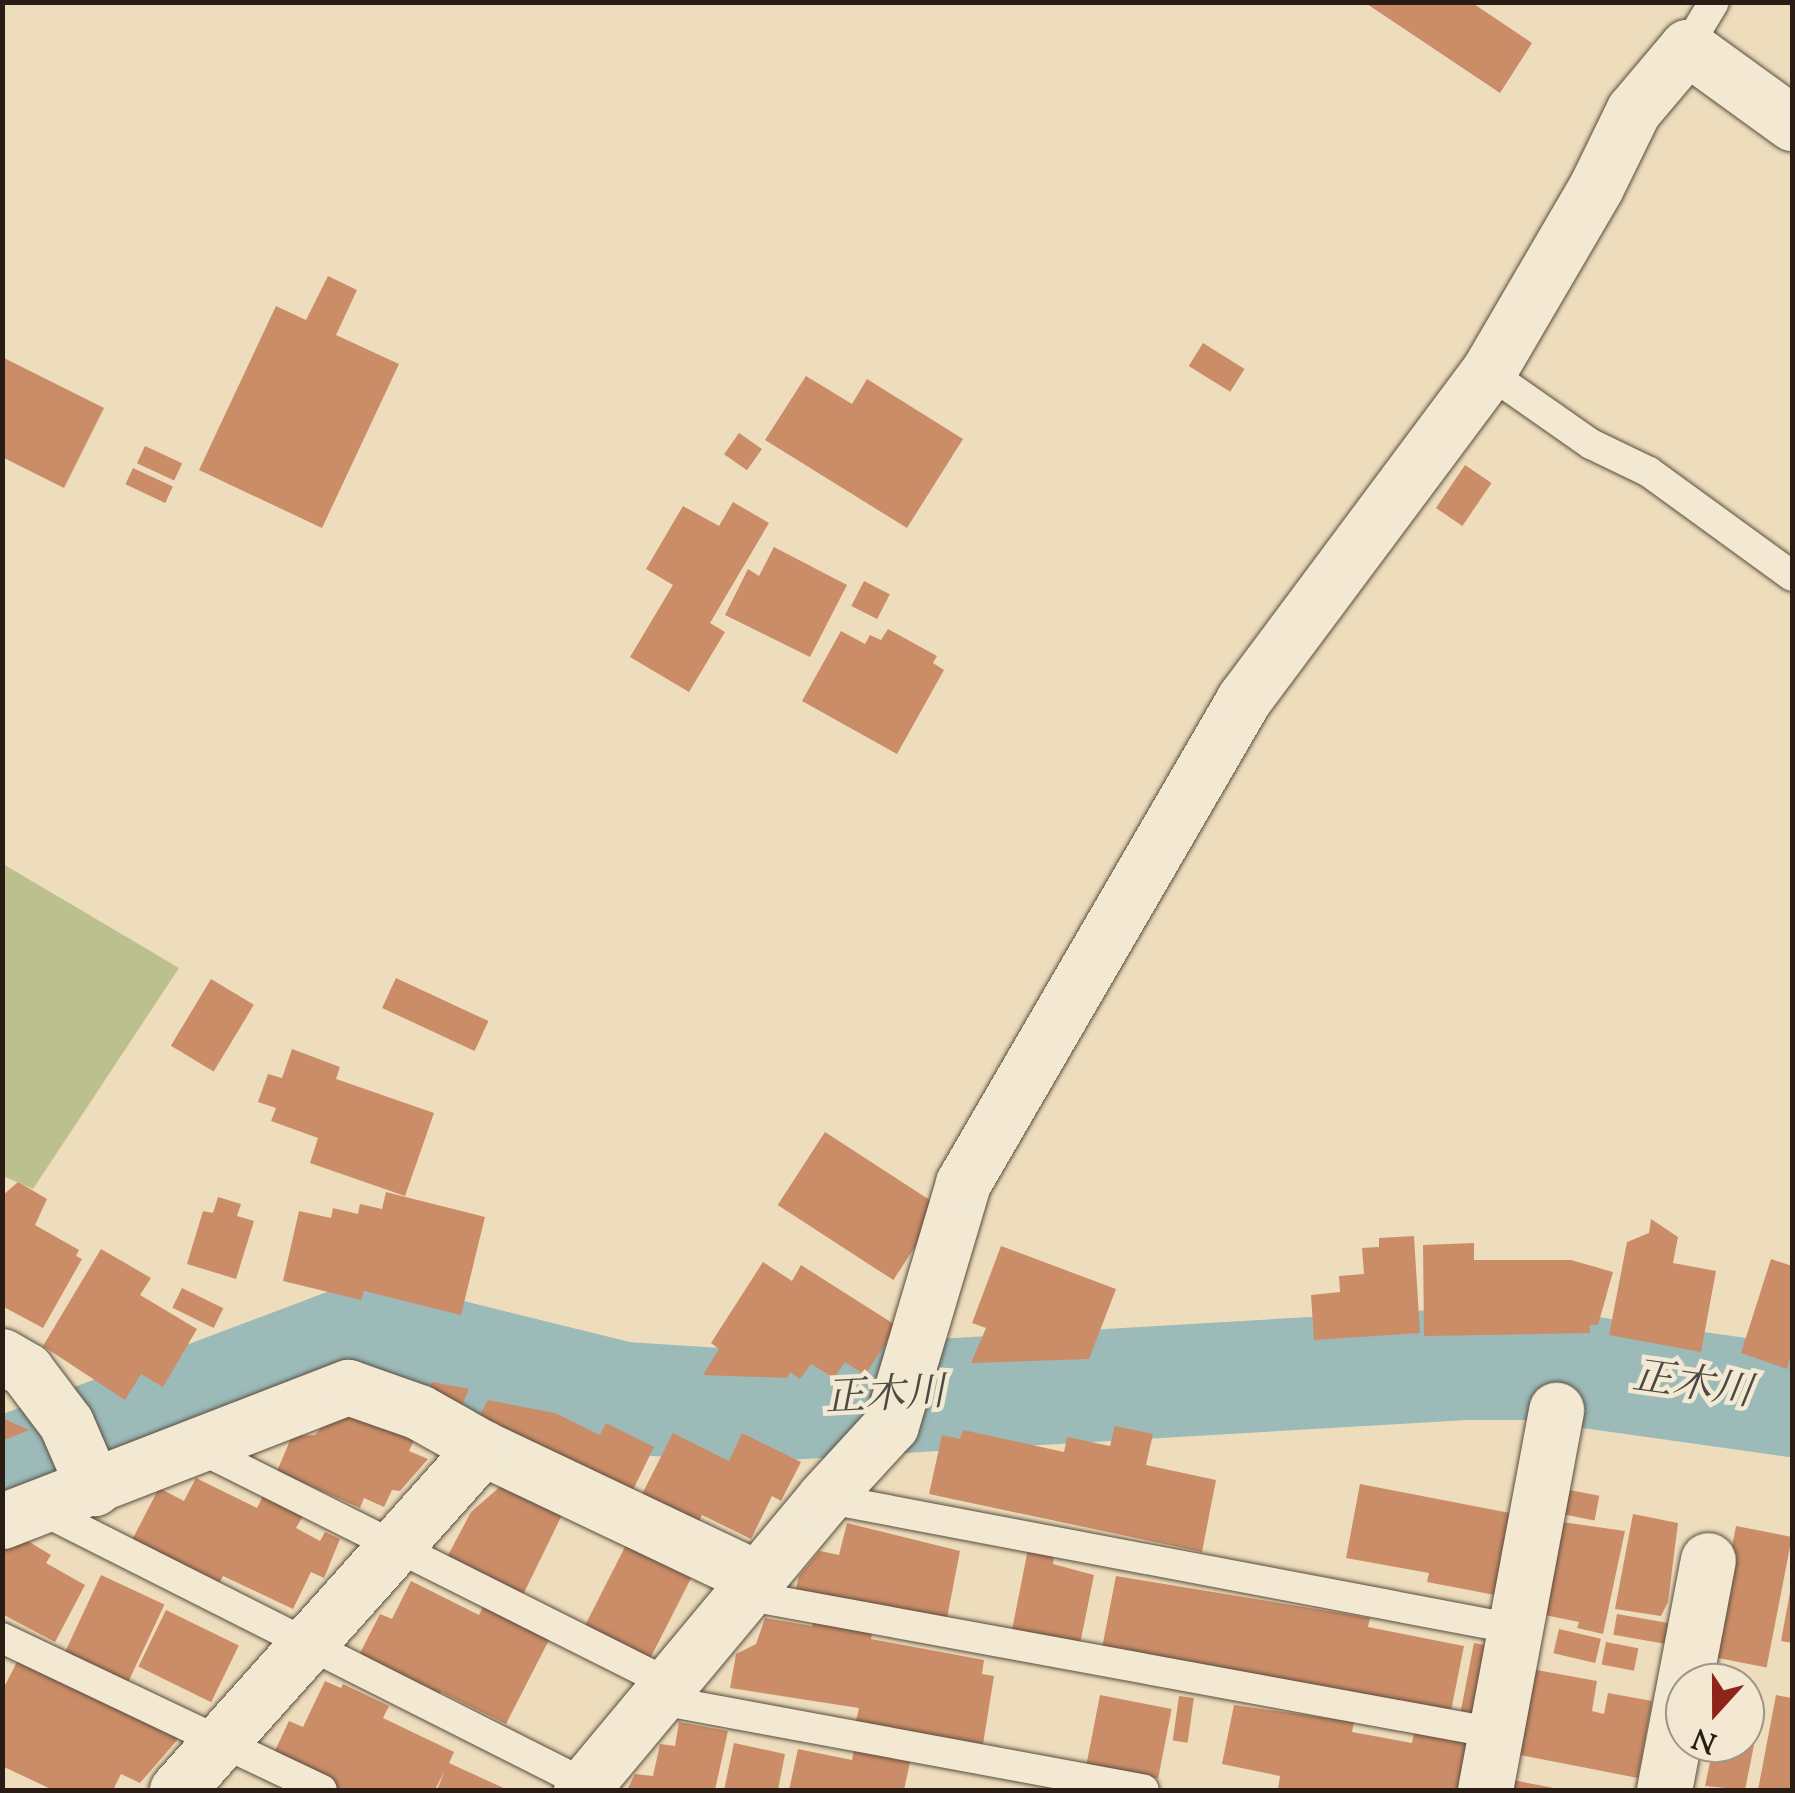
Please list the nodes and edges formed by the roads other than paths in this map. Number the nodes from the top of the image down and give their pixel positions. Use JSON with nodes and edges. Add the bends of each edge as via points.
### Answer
{"nodes":[{"id":1,"x":1701,"y":25,"type":"edge"},
{"id":2,"x":1792,"y":122,"type":"edge"},
{"id":3,"x":1488,"y":372,"type":"junction"},
{"id":4,"x":1792,"y":576,"type":"edge"},
{"id":5,"x":2,"y":1356,"type":"edge"},
{"id":6,"x":1556,"y":1410,"type":"dead end"},
{"id":7,"x":198,"y":1448,"type":"junction"},
{"id":8,"x":483,"y":1448,"type":"junction"},
{"id":9,"x":82,"y":1460,"type":"junction"},
{"id":10,"x":824,"y":1498,"type":"junction"},
{"id":11,"x":21,"y":1515,"type":"edge"},
{"id":12,"x":395,"y":1546,"type":"junction"},
{"id":13,"x":1708,"y":1560,"type":"dead end"},
{"id":14,"x":750,"y":1587,"type":"junction"},
{"id":15,"x":1515,"y":1629,"type":"junction"},
{"id":16,"x":2,"y":1638,"type":"edge"},
{"id":17,"x":308,"y":1645,"type":"junction"},
{"id":18,"x":662,"y":1692,"type":"junction"},
{"id":19,"x":1495,"y":1733,"type":"junction"},
{"id":20,"x":220,"y":1742,"type":"junction"},
{"id":21,"x":589,"y":1789,"type":"edge"},
{"id":22,"x":177,"y":1790,"type":"edge"},
{"id":23,"x":322,"y":1790,"type":"edge"},
{"id":24,"x":1144,"y":1790,"type":"edge"},
{"id":25,"x":1484,"y":1790,"type":"edge"},
{"id":26,"x":1664,"y":1790,"type":"edge"}],
"edges":[{"from":1,"to":2,"type":"street"},
{"from":1,"to":3,"type":"street","via":[[1633,111],[1596,188]]},
{"from":3,"to":4,"type":"lane","via":[[1591,444],[1648,472]]},
{"from":3,"to":10,"type":"street","via":[[1244,699],[963,1183],[892,1425]]},
{"from":5,"to":9,"type":"street","via":[[26,1370]]},
{"from":6,"to":15,"type":"street"},
{"from":7,"to":8,"type":"street","via":[[348,1387],[419,1412]]},
{"from":7,"to":9,"type":"street"},
{"from":7,"to":12,"type":"lane"},
{"from":8,"to":12,"type":"street"},
{"from":8,"to":14,"type":"street"},
{"from":9,"to":11,"type":"street"},
{"from":10,"to":14,"type":"street"},
{"from":10,"to":15,"type":"lane"},
{"from":11,"to":17,"type":"lane"},
{"from":12,"to":17,"type":"street"},
{"from":12,"to":18,"type":"lane"},
{"from":13,"to":26,"type":"street"},
{"from":14,"to":18,"type":"street"},
{"from":14,"to":19,"type":"lane"},
{"from":15,"to":19,"type":"street"},
{"from":16,"to":20,"type":"lane"},
{"from":17,"to":20,"type":"street"},
{"from":17,"to":21,"type":"lane"},
{"from":18,"to":21,"type":"street"},
{"from":18,"to":24,"type":"lane"},
{"from":19,"to":25,"type":"street"},
{"from":20,"to":22,"type":"street"},
{"from":20,"to":23,"type":"lane"}]}
